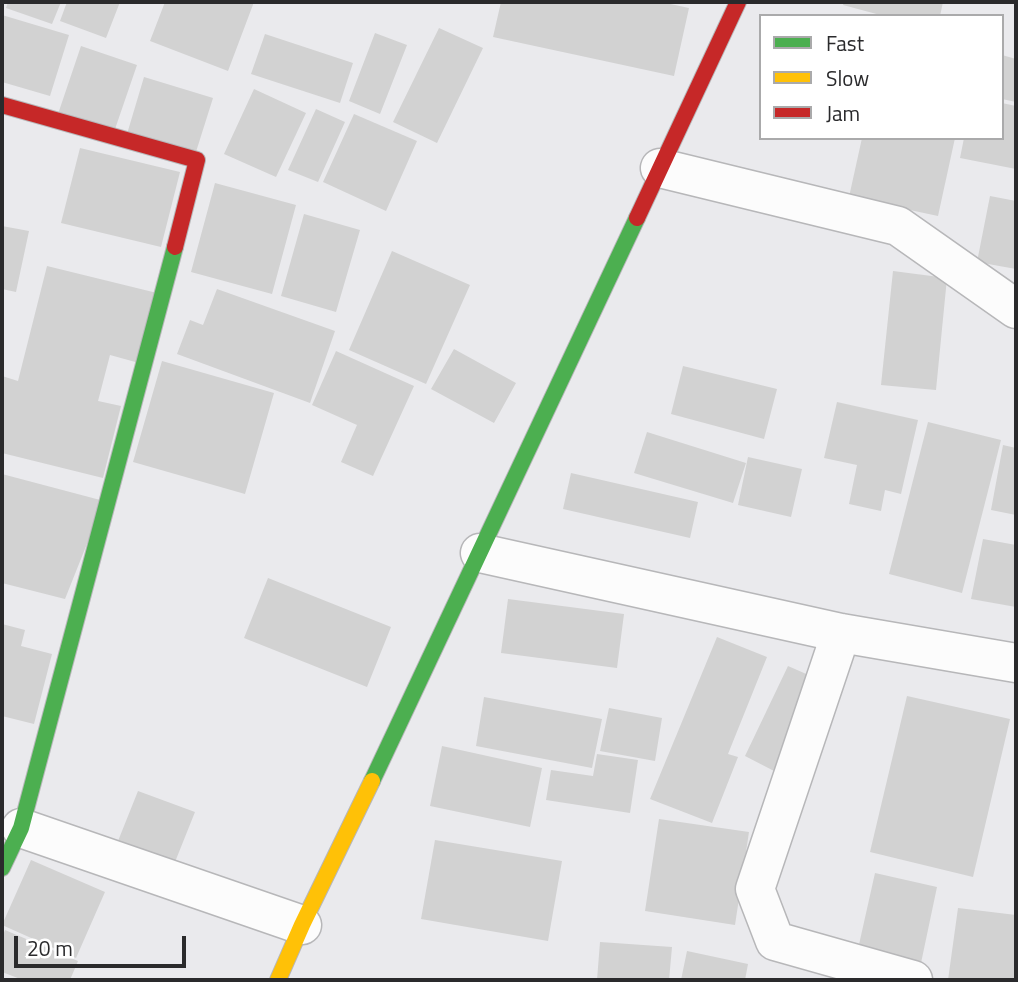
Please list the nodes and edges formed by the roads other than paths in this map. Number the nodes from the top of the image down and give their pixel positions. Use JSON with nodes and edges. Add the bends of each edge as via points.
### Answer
{"nodes":[{"id":1,"x":738,"y":2,"type":"edge"},
{"id":2,"x":2,"y":105,"type":"edge"},
{"id":3,"x":660,"y":168,"type":"junction"},
{"id":4,"x":1016,"y":309,"type":"edge"},
{"id":5,"x":480,"y":553,"type":"junction"},
{"id":6,"x":841,"y":633,"type":"junction"},
{"id":7,"x":1016,"y":663,"type":"edge"},
{"id":8,"x":21,"y":828,"type":"junction"},
{"id":9,"x":2,"y":868,"type":"edge"},
{"id":10,"x":302,"y":925,"type":"junction"},
{"id":11,"x":278,"y":980,"type":"edge"},
{"id":12,"x":913,"y":980,"type":"edge"}],
"edges":[{"from":1,"to":3,"type":"street"},
{"from":2,"to":8,"type":"street","via":[[197,160]]},
{"from":3,"to":4,"type":"street","via":[[898,226]]},
{"from":3,"to":5,"type":"street"},
{"from":5,"to":6,"type":"street"},
{"from":5,"to":10,"type":"street"},
{"from":6,"to":7,"type":"street"},
{"from":6,"to":12,"type":"street","via":[[755,890],[775,941]]},
{"from":8,"to":9,"type":"street"},
{"from":8,"to":10,"type":"street"},
{"from":10,"to":11,"type":"street"}]}
